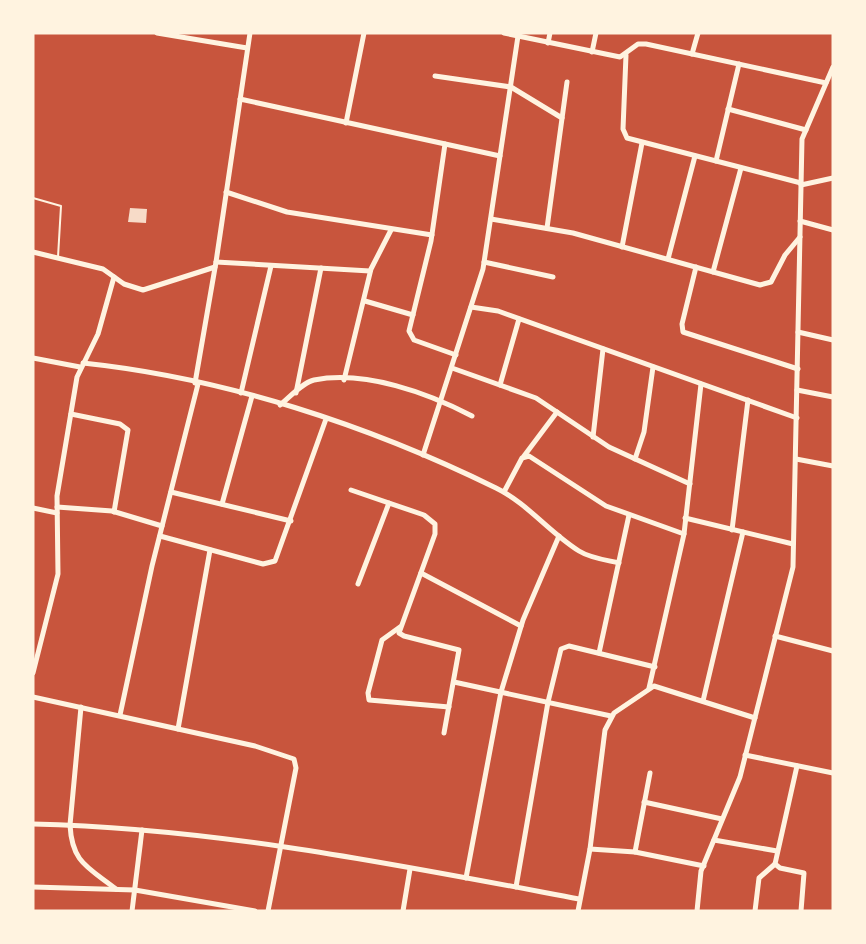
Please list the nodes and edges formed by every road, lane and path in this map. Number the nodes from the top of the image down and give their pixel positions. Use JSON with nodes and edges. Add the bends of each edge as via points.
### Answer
{"nodes":[{"id":1,"x":157,"y":33,"type":"edge"},
{"id":2,"x":250,"y":33,"type":"edge"},
{"id":3,"x":364,"y":33,"type":"edge"},
{"id":4,"x":504,"y":33,"type":"edge"},
{"id":5,"x":550,"y":33,"type":"edge"},
{"id":6,"x":596,"y":33,"type":"edge"},
{"id":7,"x":698,"y":33,"type":"edge"},
{"id":8,"x":518,"y":36,"type":"junction"},
{"id":9,"x":548,"y":43,"type":"junction"},
{"id":10,"x":247,"y":48,"type":"junction"},
{"id":11,"x":592,"y":52,"type":"junction"},
{"id":12,"x":692,"y":54,"type":"junction"},
{"id":13,"x":626,"y":55,"type":"junction"},
{"id":14,"x":739,"y":64,"type":"junction"},
{"id":15,"x":833,"y":67,"type":"edge"},
{"id":16,"x":435,"y":76,"type":"dead end"},
{"id":17,"x":567,"y":82,"type":"dead end"},
{"id":18,"x":825,"y":85,"type":"junction"},
{"id":19,"x":511,"y":87,"type":"junction"},
{"id":20,"x":833,"y":88,"type":"edge"},
{"id":21,"x":240,"y":99,"type":"junction"},
{"id":22,"x":728,"y":109,"type":"junction"},
{"id":23,"x":562,"y":118,"type":"junction"},
{"id":24,"x":345,"y":123,"type":"junction"},
{"id":25,"x":806,"y":130,"type":"junction"},
{"id":26,"x":642,"y":143,"type":"junction"},
{"id":27,"x":445,"y":144,"type":"junction"},
{"id":28,"x":500,"y":156,"type":"junction"},
{"id":29,"x":695,"y":156,"type":"junction"},
{"id":30,"x":716,"y":161,"type":"junction"},
{"id":31,"x":741,"y":168,"type":"junction"},
{"id":32,"x":833,"y":178,"type":"edge"},
{"id":33,"x":801,"y":184,"type":"junction"},
{"id":34,"x":226,"y":192,"type":"junction"},
{"id":35,"x":33,"y":198,"type":"edge"},
{"id":36,"x":491,"y":219,"type":"junction"},
{"id":37,"x":800,"y":221,"type":"junction"},
{"id":38,"x":547,"y":228,"type":"junction"},
{"id":39,"x":391,"y":230,"type":"junction"},
{"id":40,"x":833,"y":230,"type":"edge"},
{"id":41,"x":432,"y":236,"type":"junction"},
{"id":42,"x":800,"y":237,"type":"junction"},
{"id":43,"x":622,"y":247,"type":"junction"},
{"id":44,"x":33,"y":252,"type":"edge"},
{"id":45,"x":58,"y":258,"type":"junction"},
{"id":46,"x":668,"y":259,"type":"junction"},
{"id":47,"x":484,"y":262,"type":"junction"},
{"id":48,"x":216,"y":265,"type":"junction"},
{"id":49,"x":271,"y":266,"type":"junction"},
{"id":50,"x":696,"y":267,"type":"junction"},
{"id":51,"x":321,"y":268,"type":"junction"},
{"id":52,"x":370,"y":271,"type":"junction"},
{"id":53,"x":714,"y":272,"type":"junction"},
{"id":54,"x":114,"y":277,"type":"junction"},
{"id":55,"x":553,"y":277,"type":"dead end"},
{"id":56,"x":365,"y":301,"type":"junction"},
{"id":57,"x":471,"y":307,"type":"junction"},
{"id":58,"x":413,"y":315,"type":"junction"},
{"id":59,"x":519,"y":319,"type":"junction"},
{"id":60,"x":798,"y":332,"type":"junction"},
{"id":61,"x":833,"y":339,"type":"edge"},
{"id":62,"x":603,"y":349,"type":"junction"},
{"id":63,"x":456,"y":355,"type":"junction"},
{"id":64,"x":33,"y":358,"type":"edge"},
{"id":65,"x":81,"y":365,"type":"junction"},
{"id":66,"x":653,"y":367,"type":"junction"},
{"id":67,"x":452,"y":368,"type":"junction"},
{"id":68,"x":798,"y":369,"type":"junction"},
{"id":69,"x":344,"y":380,"type":"junction"},
{"id":70,"x":196,"y":383,"type":"junction"},
{"id":71,"x":702,"y":384,"type":"junction"},
{"id":72,"x":500,"y":385,"type":"junction"},
{"id":73,"x":797,"y":390,"type":"junction"},
{"id":74,"x":241,"y":393,"type":"junction"},
{"id":75,"x":296,"y":393,"type":"junction"},
{"id":76,"x":252,"y":396,"type":"junction"},
{"id":77,"x":833,"y":397,"type":"edge"},
{"id":78,"x":441,"y":400,"type":"junction"},
{"id":79,"x":748,"y":400,"type":"junction"},
{"id":80,"x":280,"y":405,"type":"junction"},
{"id":81,"x":557,"y":412,"type":"junction"},
{"id":82,"x":71,"y":414,"type":"junction"},
{"id":83,"x":472,"y":416,"type":"dead end"},
{"id":84,"x":797,"y":418,"type":"junction"},
{"id":85,"x":326,"y":419,"type":"junction"},
{"id":86,"x":593,"y":437,"type":"junction"},
{"id":87,"x":423,"y":455,"type":"junction"},
{"id":88,"x":524,"y":456,"type":"junction"},
{"id":89,"x":635,"y":459,"type":"junction"},
{"id":90,"x":796,"y":459,"type":"junction"},
{"id":91,"x":833,"y":466,"type":"edge"},
{"id":92,"x":690,"y":484,"type":"junction"},
{"id":93,"x":351,"y":490,"type":"dead end"},
{"id":94,"x":171,"y":492,"type":"junction"},
{"id":95,"x":504,"y":492,"type":"junction"},
{"id":96,"x":389,"y":503,"type":"junction"},
{"id":97,"x":222,"y":504,"type":"junction"},
{"id":98,"x":33,"y":508,"type":"edge"},
{"id":99,"x":57,"y":510,"type":"junction"},
{"id":100,"x":114,"y":512,"type":"junction"},
{"id":101,"x":629,"y":515,"type":"junction"},
{"id":102,"x":685,"y":518,"type":"junction"},
{"id":103,"x":291,"y":521,"type":"junction"},
{"id":104,"x":162,"y":526,"type":"junction"},
{"id":105,"x":732,"y":530,"type":"junction"},
{"id":106,"x":743,"y":532,"type":"junction"},
{"id":107,"x":684,"y":534,"type":"junction"},
{"id":108,"x":160,"y":536,"type":"junction"},
{"id":109,"x":560,"y":536,"type":"junction"},
{"id":110,"x":793,"y":544,"type":"junction"},
{"id":111,"x":210,"y":550,"type":"junction"},
{"id":112,"x":619,"y":563,"type":"junction"},
{"id":113,"x":421,"y":573,"type":"junction"},
{"id":114,"x":358,"y":584,"type":"dead end"},
{"id":115,"x":521,"y":626,"type":"junction"},
{"id":116,"x":400,"y":627,"type":"junction"},
{"id":117,"x":775,"y":636,"type":"junction"},
{"id":118,"x":833,"y":651,"type":"edge"},
{"id":119,"x":599,"y":654,"type":"junction"},
{"id":120,"x":655,"y":667,"type":"junction"},
{"id":121,"x":33,"y":673,"type":"edge"},
{"id":122,"x":454,"y":682,"type":"junction"},
{"id":123,"x":649,"y":688,"type":"junction"},
{"id":124,"x":501,"y":692,"type":"junction"},
{"id":125,"x":33,"y":697,"type":"edge"},
{"id":126,"x":703,"y":701,"type":"junction"},
{"id":127,"x":548,"y":702,"type":"junction"},
{"id":128,"x":81,"y":707,"type":"junction"},
{"id":129,"x":449,"y":707,"type":"junction"},
{"id":130,"x":120,"y":716,"type":"junction"},
{"id":131,"x":611,"y":716,"type":"junction"},
{"id":132,"x":755,"y":718,"type":"junction"},
{"id":133,"x":178,"y":729,"type":"junction"},
{"id":134,"x":444,"y":733,"type":"dead end"},
{"id":135,"x":745,"y":755,"type":"junction"},
{"id":136,"x":797,"y":766,"type":"junction"},
{"id":137,"x":833,"y":773,"type":"edge"},
{"id":138,"x":650,"y":774,"type":"dead end"},
{"id":139,"x":644,"y":802,"type":"junction"},
{"id":140,"x":722,"y":819,"type":"junction"},
{"id":141,"x":33,"y":824,"type":"edge"},
{"id":142,"x":70,"y":825,"type":"junction"},
{"id":143,"x":142,"y":830,"type":"junction"},
{"id":144,"x":714,"y":840,"type":"junction"},
{"id":145,"x":278,"y":848,"type":"junction"},
{"id":146,"x":590,"y":849,"type":"junction"},
{"id":147,"x":777,"y":851,"type":"junction"},
{"id":148,"x":635,"y":852,"type":"junction"},
{"id":149,"x":776,"y":864,"type":"junction"},
{"id":150,"x":704,"y":866,"type":"junction"},
{"id":151,"x":410,"y":869,"type":"junction"},
{"id":152,"x":466,"y":878,"type":"junction"},
{"id":153,"x":33,"y":887,"type":"edge"},
{"id":154,"x":516,"y":887,"type":"junction"},
{"id":155,"x":117,"y":890,"type":"junction"},
{"id":156,"x":135,"y":890,"type":"junction"},
{"id":157,"x":579,"y":899,"type":"junction"},
{"id":158,"x":132,"y":911,"type":"edge"},
{"id":159,"x":255,"y":911,"type":"edge"},
{"id":160,"x":268,"y":911,"type":"edge"},
{"id":161,"x":403,"y":911,"type":"edge"},
{"id":162,"x":578,"y":911,"type":"edge"},
{"id":163,"x":697,"y":911,"type":"edge"},
{"id":164,"x":756,"y":911,"type":"edge"},
{"id":165,"x":801,"y":911,"type":"edge"}],
"edges":[{"from":1,"to":10,"type":"street"},
{"from":2,"to":10,"type":"street"},
{"from":3,"to":24,"type":"street"},
{"from":4,"to":8,"type":"street"},
{"from":5,"to":9,"type":"street"},
{"from":6,"to":11,"type":"street"},
{"from":7,"to":12,"type":"street"},
{"from":8,"to":9,"type":"street"},
{"from":8,"to":19,"type":"street"},
{"from":9,"to":11,"type":"street"},
{"from":10,"to":21,"type":"street"},
{"from":11,"to":13,"type":"street"},
{"from":12,"to":13,"type":"street","via":[[641,44]]},
{"from":12,"to":14,"type":"street"},
{"from":13,"to":26,"type":"street","via":[[624,135]]},
{"from":14,"to":18,"type":"street"},
{"from":14,"to":22,"type":"street"},
{"from":15,"to":18,"type":"street"},
{"from":16,"to":19,"type":"street"},
{"from":17,"to":23,"type":"street"},
{"from":18,"to":20,"type":"street"},
{"from":18,"to":25,"type":"street"},
{"from":19,"to":23,"type":"street"},
{"from":19,"to":28,"type":"street"},
{"from":21,"to":24,"type":"street"},
{"from":21,"to":34,"type":"street"},
{"from":22,"to":25,"type":"street"},
{"from":22,"to":30,"type":"street"},
{"from":23,"to":38,"type":"street"},
{"from":24,"to":27,"type":"street"},
{"from":25,"to":33,"type":"street","via":[[802,139]]},
{"from":26,"to":29,"type":"street"},
{"from":26,"to":43,"type":"street"},
{"from":27,"to":28,"type":"street"},
{"from":27,"to":41,"type":"street"},
{"from":28,"to":36,"type":"street"},
{"from":29,"to":30,"type":"street"},
{"from":29,"to":46,"type":"street"},
{"from":30,"to":31,"type":"street"},
{"from":31,"to":33,"type":"street"},
{"from":31,"to":53,"type":"street"},
{"from":32,"to":33,"type":"street"},
{"from":33,"to":37,"type":"street"},
{"from":34,"to":39,"type":"street","via":[[287,212]]},
{"from":34,"to":48,"type":"street"},
{"from":35,"to":45,"type":"lane","via":[[58,203],[62,208]]},
{"from":36,"to":38,"type":"street"},
{"from":36,"to":47,"type":"street"},
{"from":37,"to":40,"type":"street"},
{"from":37,"to":42,"type":"street"},
{"from":38,"to":43,"type":"street"},
{"from":39,"to":41,"type":"street"},
{"from":39,"to":52,"type":"street"},
{"from":41,"to":58,"type":"street"},
{"from":42,"to":53,"type":"street","via":[[771,282]]},
{"from":42,"to":60,"type":"street"},
{"from":43,"to":46,"type":"street"},
{"from":44,"to":45,"type":"street"},
{"from":45,"to":54,"type":"street","via":[[103,269]]},
{"from":46,"to":50,"type":"street"},
{"from":47,"to":55,"type":"street"},
{"from":47,"to":57,"type":"street"},
{"from":48,"to":49,"type":"street"},
{"from":48,"to":54,"type":"street","via":[[145,291]]},
{"from":48,"to":70,"type":"street"},
{"from":49,"to":51,"type":"street"},
{"from":49,"to":74,"type":"street"},
{"from":50,"to":53,"type":"street"},
{"from":50,"to":68,"type":"street","via":[[681,324],[683,332]]},
{"from":51,"to":52,"type":"street"},
{"from":51,"to":75,"type":"street"},
{"from":52,"to":56,"type":"street"},
{"from":54,"to":65,"type":"street","via":[[98,334]]},
{"from":56,"to":58,"type":"street"},
{"from":56,"to":69,"type":"street"},
{"from":57,"to":59,"type":"street"},
{"from":57,"to":63,"type":"street"},
{"from":58,"to":63,"type":"street","via":[[411,338]]},
{"from":59,"to":62,"type":"street"},
{"from":59,"to":72,"type":"street"},
{"from":60,"to":61,"type":"street"},
{"from":60,"to":68,"type":"street"},
{"from":62,"to":66,"type":"street"},
{"from":62,"to":86,"type":"street"},
{"from":63,"to":67,"type":"street"},
{"from":64,"to":65,"type":"street"},
{"from":65,"to":70,"type":"street","via":[[129,368]]},
{"from":65,"to":82,"type":"street"},
{"from":66,"to":71,"type":"street"},
{"from":66,"to":89,"type":"street","via":[[643,437]]},
{"from":67,"to":72,"type":"street"},
{"from":67,"to":78,"type":"street"},
{"from":68,"to":73,"type":"street"},
{"from":69,"to":75,"type":"street","via":[[315,380]]},
{"from":69,"to":78,"type":"street","via":[[376,380]]},
{"from":70,"to":74,"type":"street"},
{"from":70,"to":94,"type":"street"},
{"from":71,"to":79,"type":"street"},
{"from":71,"to":92,"type":"street"},
{"from":72,"to":81,"type":"street","via":[[536,398]]},
{"from":73,"to":77,"type":"street"},
{"from":73,"to":84,"type":"street"},
{"from":74,"to":76,"type":"street"},
{"from":75,"to":80,"type":"street"},
{"from":76,"to":80,"type":"street"},
{"from":76,"to":97,"type":"street"},
{"from":78,"to":83,"type":"street"},
{"from":78,"to":87,"type":"street"},
{"from":79,"to":84,"type":"street"},
{"from":79,"to":105,"type":"street"},
{"from":80,"to":85,"type":"street"},
{"from":81,"to":86,"type":"street"},
{"from":81,"to":88,"type":"street"},
{"from":82,"to":99,"type":"street"},
{"from":82,"to":100,"type":"street","via":[[120,424],[128,430]]},
{"from":84,"to":90,"type":"street"},
{"from":85,"to":87,"type":"street","via":[[386,437]]},
{"from":85,"to":103,"type":"street"},
{"from":86,"to":89,"type":"street"},
{"from":87,"to":95,"type":"street"},
{"from":88,"to":95,"type":"street"},
{"from":88,"to":101,"type":"street","via":[[606,506]]},
{"from":89,"to":92,"type":"street"},
{"from":90,"to":91,"type":"street"},
{"from":90,"to":110,"type":"street"},
{"from":92,"to":102,"type":"street"},
{"from":93,"to":96,"type":"street"},
{"from":94,"to":97,"type":"street"},
{"from":94,"to":104,"type":"street"},
{"from":95,"to":109,"type":"street"},
{"from":96,"to":113,"type":"street","via":[[424,515],[435,524]]},
{"from":96,"to":114,"type":"street"},
{"from":97,"to":103,"type":"street"},
{"from":98,"to":99,"type":"street"},
{"from":99,"to":100,"type":"street"},
{"from":99,"to":121,"type":"street","via":[[58,574]]},
{"from":100,"to":104,"type":"street"},
{"from":101,"to":107,"type":"street"},
{"from":101,"to":112,"type":"street"},
{"from":102,"to":105,"type":"street"},
{"from":102,"to":107,"type":"street"},
{"from":103,"to":111,"type":"street","via":[[278,557],[270,564]]},
{"from":104,"to":108,"type":"street"},
{"from":105,"to":106,"type":"street"},
{"from":106,"to":110,"type":"street"},
{"from":106,"to":126,"type":"street"},
{"from":107,"to":120,"type":"street"},
{"from":108,"to":111,"type":"street"},
{"from":108,"to":130,"type":"street"},
{"from":109,"to":112,"type":"street","via":[[584,554]]},
{"from":109,"to":115,"type":"street"},
{"from":110,"to":117,"type":"street","via":[[793,567]]},
{"from":111,"to":133,"type":"street"},
{"from":112,"to":119,"type":"street"},
{"from":113,"to":115,"type":"street"},
{"from":113,"to":116,"type":"street"},
{"from":115,"to":124,"type":"street"},
{"from":116,"to":122,"type":"street","via":[[399,633],[404,636],[459,650]]},
{"from":116,"to":129,"type":"street","via":[[382,640],[369,700]]},
{"from":117,"to":118,"type":"street"},
{"from":117,"to":132,"type":"street"},
{"from":119,"to":120,"type":"street"},
{"from":119,"to":127,"type":"street","via":[[563,647]]},
{"from":120,"to":123,"type":"street"},
{"from":122,"to":124,"type":"street"},
{"from":122,"to":129,"type":"street"},
{"from":123,"to":126,"type":"street","via":[[658,687]]},
{"from":123,"to":131,"type":"street"},
{"from":124,"to":127,"type":"street"},
{"from":124,"to":152,"type":"street"},
{"from":125,"to":128,"type":"street"},
{"from":126,"to":132,"type":"street"},
{"from":127,"to":131,"type":"street"},
{"from":127,"to":154,"type":"street"},
{"from":128,"to":130,"type":"street"},
{"from":128,"to":142,"type":"street"},
{"from":129,"to":134,"type":"street"},
{"from":130,"to":133,"type":"street"},
{"from":131,"to":146,"type":"street","via":[[605,730]]},
{"from":132,"to":135,"type":"street"},
{"from":133,"to":145,"type":"street","via":[[294,759],[296,768]]},
{"from":135,"to":136,"type":"street"},
{"from":135,"to":140,"type":"street"},
{"from":136,"to":137,"type":"street"},
{"from":136,"to":147,"type":"street"},
{"from":138,"to":139,"type":"street"},
{"from":139,"to":140,"type":"street"},
{"from":139,"to":148,"type":"street"},
{"from":140,"to":144,"type":"street"},
{"from":141,"to":142,"type":"street"},
{"from":142,"to":143,"type":"street"},
{"from":142,"to":155,"type":"street","via":[[76,855]]},
{"from":143,"to":145,"type":"street"},
{"from":143,"to":156,"type":"street"},
{"from":144,"to":147,"type":"street"},
{"from":144,"to":150,"type":"street"},
{"from":145,"to":151,"type":"street"},
{"from":145,"to":160,"type":"street"},
{"from":146,"to":148,"type":"street"},
{"from":146,"to":157,"type":"street"},
{"from":147,"to":149,"type":"street"},
{"from":148,"to":150,"type":"street"},
{"from":149,"to":164,"type":"street","via":[[759,878]]},
{"from":149,"to":165,"type":"street","via":[[804,873]]},
{"from":150,"to":163,"type":"street"},
{"from":151,"to":152,"type":"street"},
{"from":151,"to":161,"type":"street"},
{"from":152,"to":154,"type":"street"},
{"from":153,"to":155,"type":"street"},
{"from":154,"to":157,"type":"street"},
{"from":155,"to":156,"type":"street"},
{"from":156,"to":158,"type":"street"},
{"from":156,"to":159,"type":"street"},
{"from":157,"to":162,"type":"street"}]}
